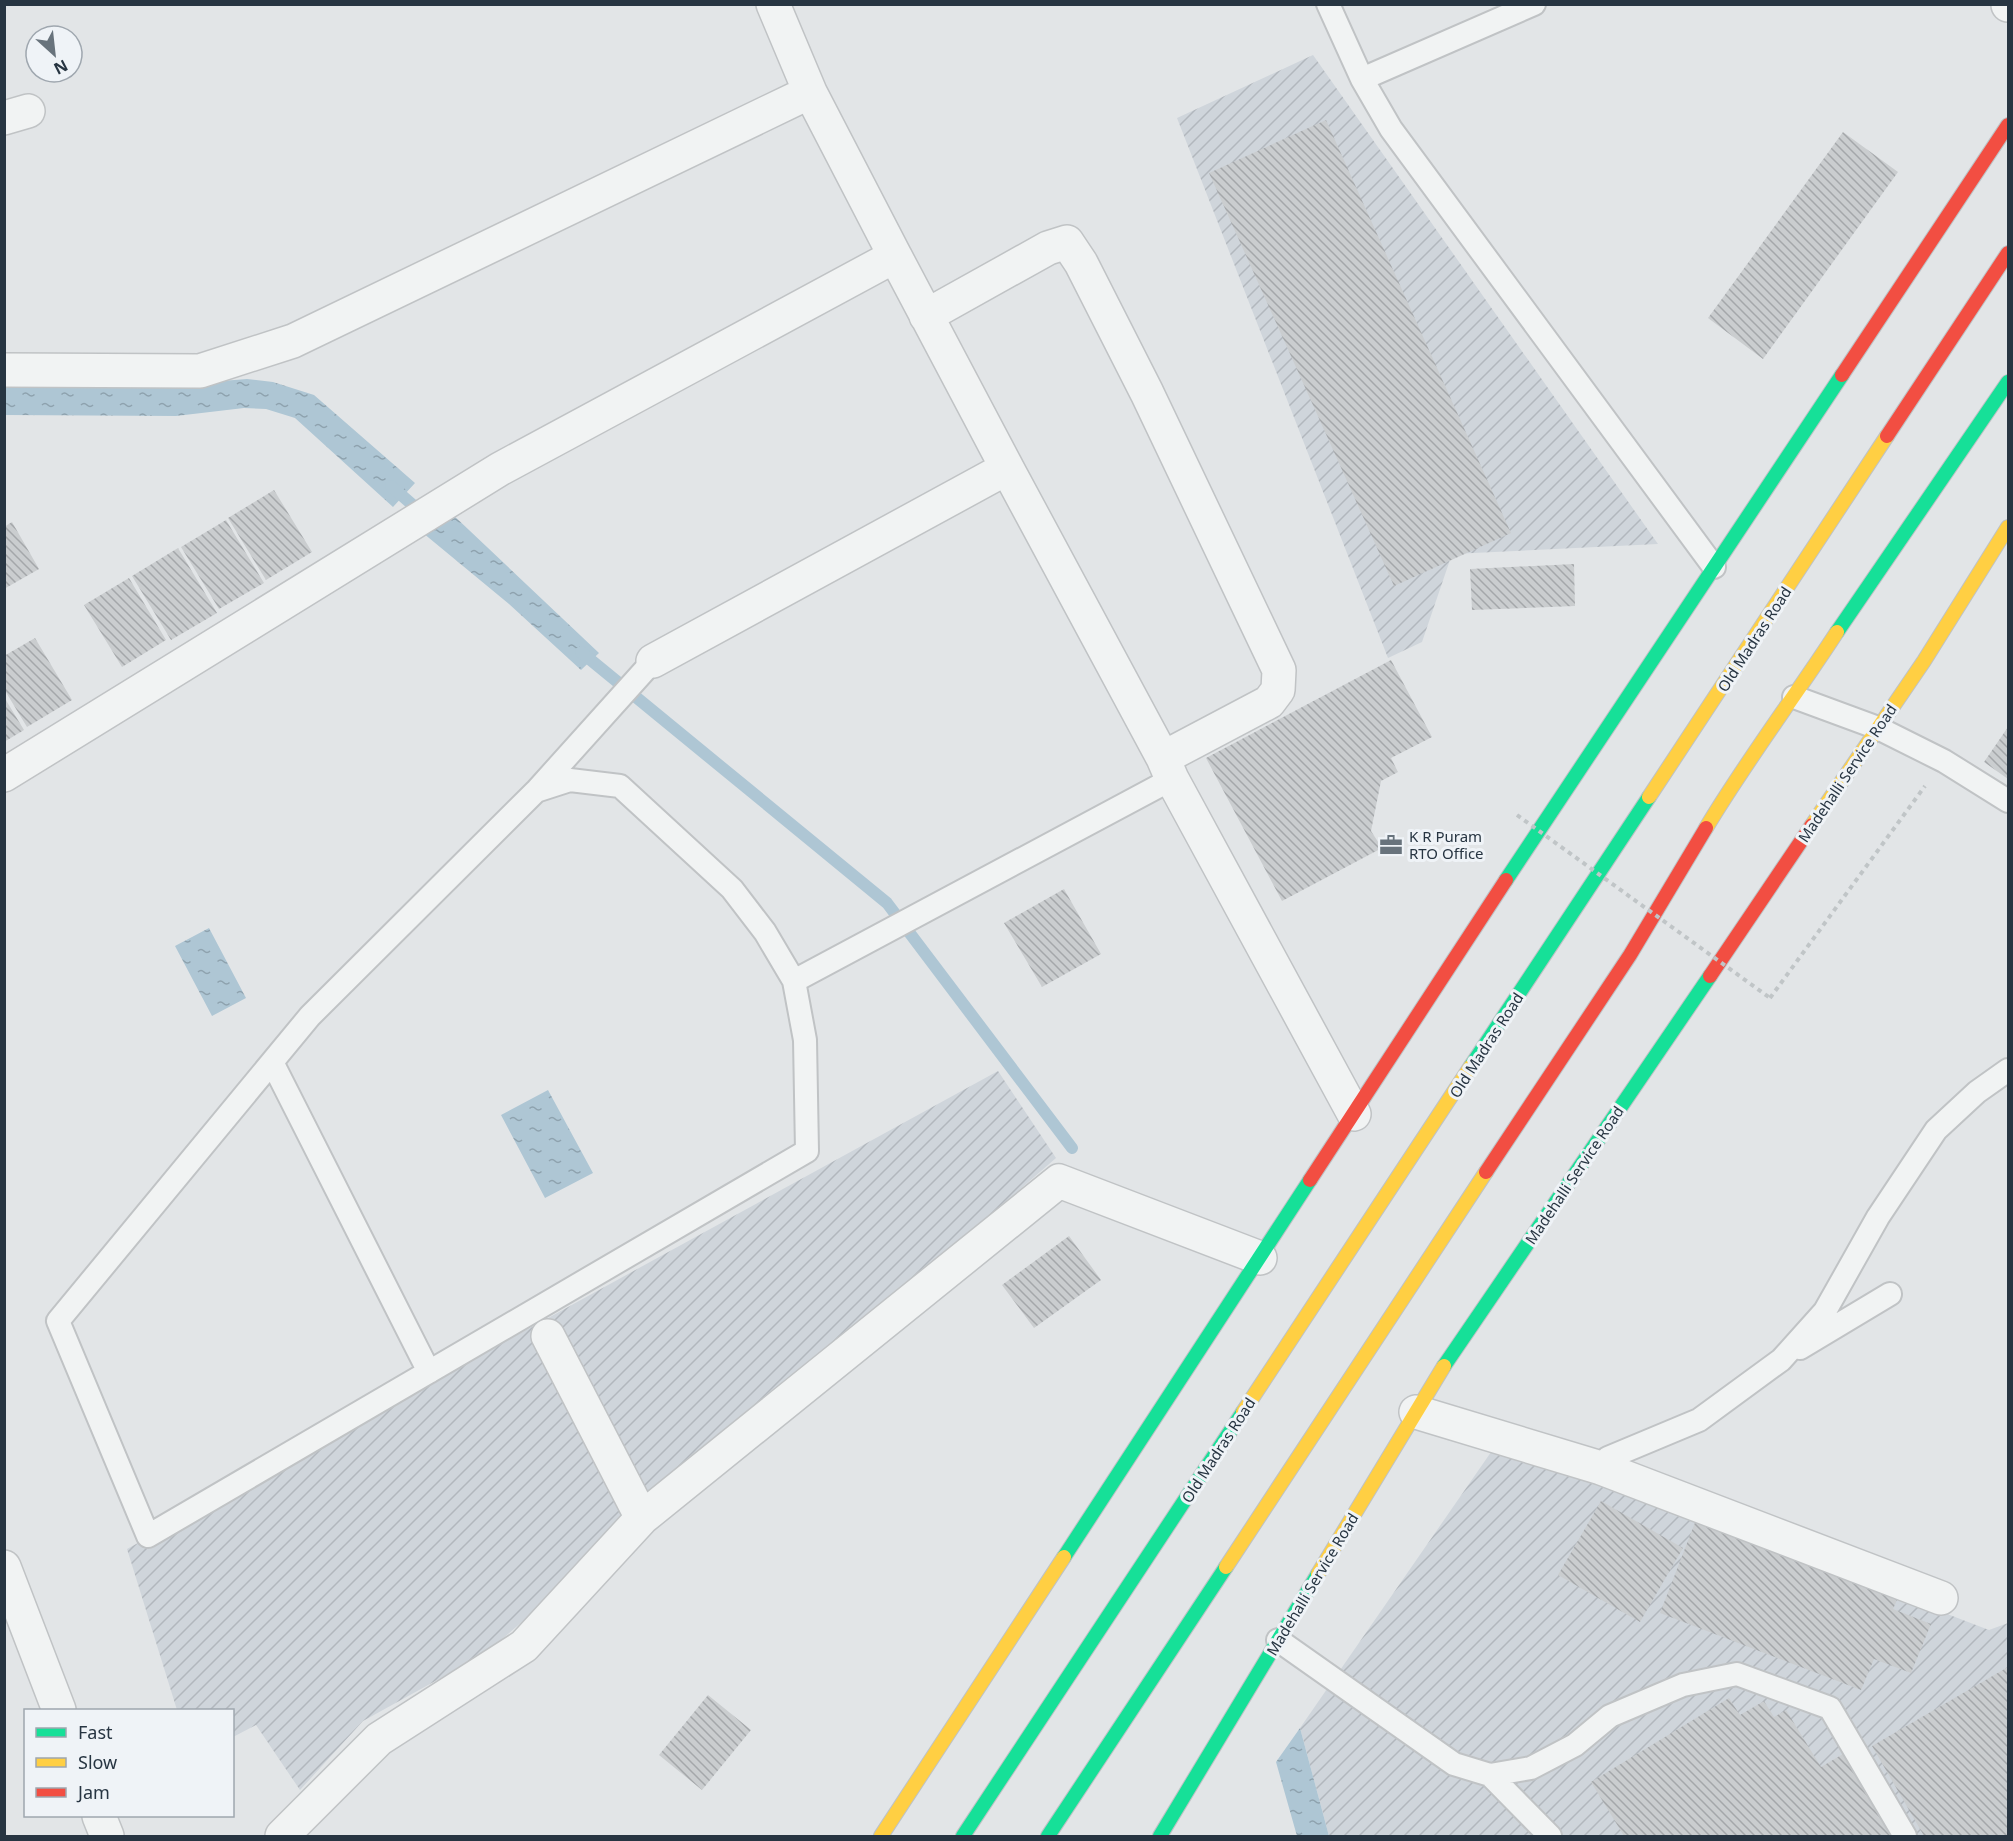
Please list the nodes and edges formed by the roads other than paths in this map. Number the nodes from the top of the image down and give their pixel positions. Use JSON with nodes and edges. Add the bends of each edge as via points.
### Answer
{"nodes":[{"id":1,"x":773,"y":4,"type":"edge"},
{"id":2,"x":1328,"y":4,"type":"edge"},
{"id":3,"x":1534,"y":4,"type":"edge"},
{"id":4,"x":1362,"y":79,"type":"junction"},
{"id":5,"x":810,"y":92,"type":"junction"},
{"id":6,"x":2008,"y":125,"type":"edge"},
{"id":7,"x":2008,"y":253,"type":"edge"},
{"id":8,"x":895,"y":256,"type":"junction"},
{"id":9,"x":926,"y":316,"type":"junction"},
{"id":10,"x":4,"y":370,"type":"edge"},
{"id":11,"x":2008,"y":382,"type":"edge"},
{"id":12,"x":1007,"y":468,"type":"junction"},
{"id":13,"x":2008,"y":527,"type":"edge"},
{"id":14,"x":1714,"y":567,"type":"junction"},
{"id":15,"x":653,"y":661,"type":"joint"},
{"id":16,"x":1794,"y":697,"type":"junction"},
{"id":17,"x":1878,"y":728,"type":"junction"},
{"id":18,"x":1168,"y":768,"type":"junction"},
{"id":19,"x":4,"y":775,"type":"edge"},
{"id":20,"x":536,"y":791,"type":"junction"},
{"id":21,"x":2008,"y":801,"type":"edge"},
{"id":22,"x":794,"y":981,"type":"junction"},
{"id":23,"x":272,"y":1062,"type":"junction"},
{"id":24,"x":2008,"y":1070,"type":"edge"},
{"id":25,"x":1354,"y":1114,"type":"junction"},
{"id":26,"x":1260,"y":1258,"type":"junction"},
{"id":27,"x":1890,"y":1294,"type":"dead end"},
{"id":28,"x":548,"y":1336,"type":"dead end"},
{"id":29,"x":1781,"y":1360,"type":"junction"},
{"id":30,"x":429,"y":1372,"type":"junction"},
{"id":31,"x":1416,"y":1412,"type":"junction"},
{"id":32,"x":1601,"y":1468,"type":"junction"},
{"id":33,"x":642,"y":1518,"type":"junction"},
{"id":34,"x":4,"y":1567,"type":"edge"},
{"id":35,"x":1941,"y":1598,"type":"dead end"},
{"id":36,"x":1278,"y":1640,"type":"junction"},
{"id":37,"x":59,"y":1709,"type":"edge"},
{"id":38,"x":1490,"y":1775,"type":"junction"},
{"id":39,"x":100,"y":1817,"type":"edge"},
{"id":40,"x":107,"y":1836,"type":"edge"},
{"id":41,"x":282,"y":1836,"type":"edge"},
{"id":42,"x":881,"y":1836,"type":"edge"},
{"id":43,"x":963,"y":1836,"type":"edge"},
{"id":44,"x":1048,"y":1836,"type":"edge"},
{"id":45,"x":1160,"y":1836,"type":"edge"},
{"id":46,"x":1550,"y":1836,"type":"edge"},
{"id":47,"x":1905,"y":1836,"type":"edge"}],
"edges":[{"from":1,"to":5,"type":"street"},
{"from":2,"to":4,"type":"lane"},
{"from":3,"to":4,"type":"lane"},
{"from":4,"to":14,"type":"lane","via":[[1391,129]]},
{"from":5,"to":8,"type":"street"},
{"from":5,"to":10,"type":"street","via":[[293,341],[200,370]]},
{"from":6,"to":14,"type":"main road"},
{"from":7,"to":43,"type":"main road","name":"Old Madras Road"},
{"from":8,"to":9,"type":"street"},
{"from":8,"to":19,"type":"street","via":[[500,469]]},
{"from":9,"to":12,"type":"street"},
{"from":9,"to":18,"type":"street","via":[[1047,248],[1066,242],[1081,263],[1279,670],[1278,690],[1269,702]]},
{"from":11,"to":16,"type":"main road"},
{"from":12,"to":15,"type":"street"},
{"from":12,"to":18,"type":"street"},
{"from":13,"to":17,"type":"main road","name":"Madehalli Service Road"},
{"from":14,"to":25,"type":"main road"},
{"from":15,"to":20,"type":"lane"},
{"from":16,"to":17,"type":"lane"},
{"from":16,"to":44,"type":"main road","via":[[1736,778],[1630,955]]},
{"from":17,"to":21,"type":"lane","via":[[1944,761]]},
{"from":17,"to":31,"type":"main road","name":"Madehalli Service Road","via":[[1454,1350]]},
{"from":18,"to":22,"type":"lane"},
{"from":18,"to":25,"type":"street"},
{"from":20,"to":22,"type":"lane","via":[[570,780],[621,786],[732,889],[765,932]]},
{"from":20,"to":23,"type":"lane","via":[[310,1016]]},
{"from":22,"to":30,"type":"lane","via":[[805,1040],[807,1151]]},
{"from":23,"to":30,"type":"lane"},
{"from":23,"to":30,"type":"lane","via":[[58,1321],[148,1536]]},
{"from":24,"to":29,"type":"lane","via":[[1936,1130],[1878,1217],[1825,1311]]},
{"from":25,"to":26,"type":"main road"},
{"from":26,"to":33,"type":"street","via":[[1059,1181]]},
{"from":26,"to":42,"type":"main road"},
{"from":27,"to":29,"type":"lane"},
{"from":28,"to":33,"type":"street"},
{"from":29,"to":32,"type":"lane","via":[[1699,1420],[1608,1458]]},
{"from":31,"to":32,"type":"street"},
{"from":31,"to":36,"type":"main road","name":"Madehalli Service Road"},
{"from":32,"to":35,"type":"street"},
{"from":33,"to":41,"type":"street","via":[[524,1646],[379,1739]]},
{"from":34,"to":37,"type":"street"},
{"from":36,"to":38,"type":"lane","via":[[1454,1764]]},
{"from":36,"to":45,"type":"main road","name":"Madehalli Service Road"},
{"from":38,"to":46,"type":"lane"},
{"from":38,"to":47,"type":"lane","via":[[1531,1768],[1575,1745],[1610,1716],[1683,1685],[1737,1674],[1830,1708]]},
{"from":39,"to":40,"type":"street"}]}
